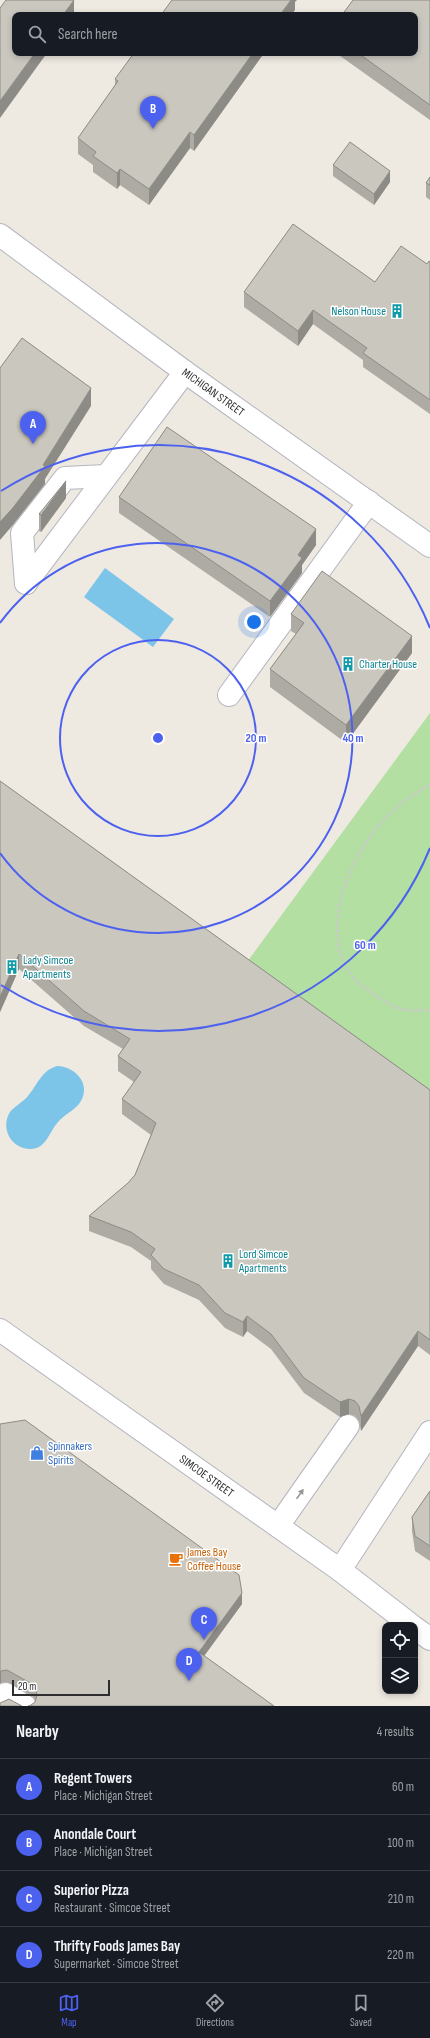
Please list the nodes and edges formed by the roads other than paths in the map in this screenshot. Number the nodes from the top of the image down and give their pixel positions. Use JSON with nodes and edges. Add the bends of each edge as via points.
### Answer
{"nodes":[{"id":1,"x":0,"y":235,"type":"edge"},
{"id":2,"x":185,"y":372,"type":"junction"},
{"id":3,"x":106,"y":476,"type":"junction"},
{"id":4,"x":368,"y":502,"type":"junction"},
{"id":5,"x":430,"y":546,"type":"edge"},
{"id":6,"x":229,"y":695,"type":"dead end"},
{"id":7,"x":0,"y":1330,"type":"edge"},
{"id":8,"x":348,"y":1426,"type":"dead end"},
{"id":9,"x":430,"y":1432,"type":"edge"},
{"id":10,"x":278,"y":1526,"type":"junction"},
{"id":11,"x":340,"y":1570,"type":"junction"},
{"id":12,"x":407,"y":1622,"type":"edge"},
{"id":13,"x":418,"y":1630,"type":"edge"},
{"id":14,"x":430,"y":1639,"type":"edge"},
{"id":15,"x":0,"y":1702,"type":"edge"},
{"id":16,"x":25,"y":1706,"type":"edge"}],
"edges":[{"from":1,"to":2,"type":"street","name":"MICHIGAN STREET"},
{"from":2,"to":3,"type":"street"},
{"from":2,"to":4,"type":"street","name":"MICHIGAN STREET"},
{"from":3,"to":3,"type":"street","via":[[40,564],[26,582],[22,533],[65,478]]},
{"from":4,"to":5,"type":"street","name":"MICHIGAN STREET"},
{"from":4,"to":6,"type":"street"},
{"from":7,"to":10,"type":"street","name":"SIMCOE STREET"},
{"from":10,"to":8,"type":"street","one_way":true},
{"from":9,"to":11,"type":"street"},
{"from":10,"to":11,"type":"street","name":"SIMCOE STREET"},
{"from":11,"to":12,"type":"street","name":"SIMCOE STREET"},
{"from":13,"to":14,"type":"street"},
{"from":15,"to":16,"type":"street","via":[[6,1694]]}]}
